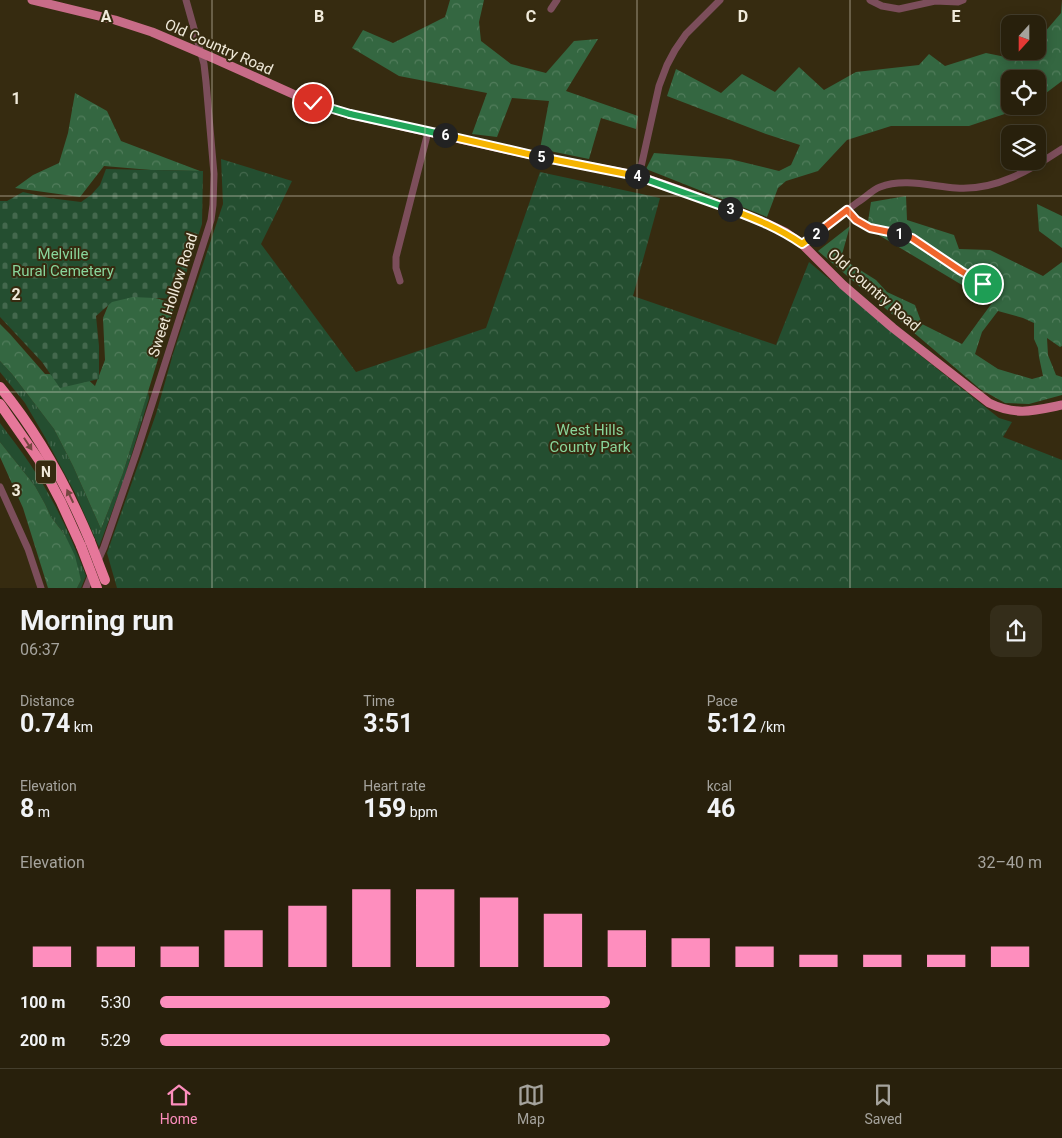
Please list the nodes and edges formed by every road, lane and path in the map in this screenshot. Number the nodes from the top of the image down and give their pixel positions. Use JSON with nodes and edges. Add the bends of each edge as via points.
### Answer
{"nodes":[{"id":1,"x":32,"y":0,"type":"edge"},
{"id":2,"x":186,"y":0,"type":"edge"},
{"id":3,"x":557,"y":0,"type":"edge"},
{"id":4,"x":720,"y":0,"type":"edge"},
{"id":5,"x":870,"y":0,"type":"edge"},
{"id":6,"x":963,"y":0,"type":"edge"},
{"id":7,"x":550,"y":9,"type":"dead end"},
{"id":8,"x":201,"y":52,"type":"junction"},
{"id":9,"x":428,"y":132,"type":"junction"},
{"id":10,"x":1062,"y":149,"type":"edge"},
{"id":11,"x":638,"y":176,"type":"junction"},
{"id":12,"x":847,"y":210,"type":"junction"},
{"id":13,"x":802,"y":244,"type":"junction"},
{"id":14,"x":400,"y":281,"type":"dead end"},
{"id":15,"x":983,"y":284,"type":"dead end"},
{"id":16,"x":0,"y":387,"type":"edge"},
{"id":17,"x":0,"y":404,"type":"edge"},
{"id":18,"x":1062,"y":405,"type":"edge"},
{"id":19,"x":0,"y":487,"type":"edge"},
{"id":20,"x":86,"y":543,"type":"junction"},
{"id":21,"x":106,"y":584,"type":"edge"},
{"id":22,"x":41,"y":588,"type":"edge"},
{"id":23,"x":86,"y":588,"type":"edge"},
{"id":24,"x":96,"y":588,"type":"edge"}],
"edges":[{"from":1,"to":8,"type":"main road","name":"Old Country Road","via":[[115,20]]},
{"from":2,"to":8,"type":"street","name":"Sweet Hollow Road"},
{"from":3,"to":7,"type":"street"},
{"from":4,"to":11,"type":"street","via":[[686,34],[664,71]]},
{"from":5,"to":6,"type":"street","via":[[899,10],[935,1]]},
{"from":8,"to":9,"type":"main road","name":"Old Country Road","via":[[321,106]]},
{"from":8,"to":23,"type":"street","name":"Sweet Hollow Road","via":[[214,174],[211,220],[136,454],[104,547]]},
{"from":9,"to":11,"type":"main road","name":"Old Country Road"},
{"from":9,"to":14,"type":"street","via":[[396,257]]},
{"from":10,"to":12,"type":"street","via":[[1018,176],[997,183],[958,188],[900,183],[879,187]]},
{"from":11,"to":13,"type":"main road","name":"Old Country Road","via":[[754,218]]},
{"from":12,"to":13,"type":"street"},
{"from":12,"to":15,"type":"street","via":[[870,228],[912,238]]},
{"from":13,"to":18,"type":"main road","name":"Old Country Road","via":[[879,315],[989,403],[1016,412]]},
{"from":20,"to":16,"type":"highway","number":"N","one_way":true,"via":[[69,494],[46,452]]},
{"from":17,"to":20,"type":"highway","number":"N","one_way":true,"via":[[42,467]]},
{"from":19,"to":22,"type":"street","via":[[28,549]]},
{"from":20,"to":21,"type":"highway","number":"N","bridge":true},
{"from":20,"to":24,"type":"highway","number":"N","bridge":true}]}
